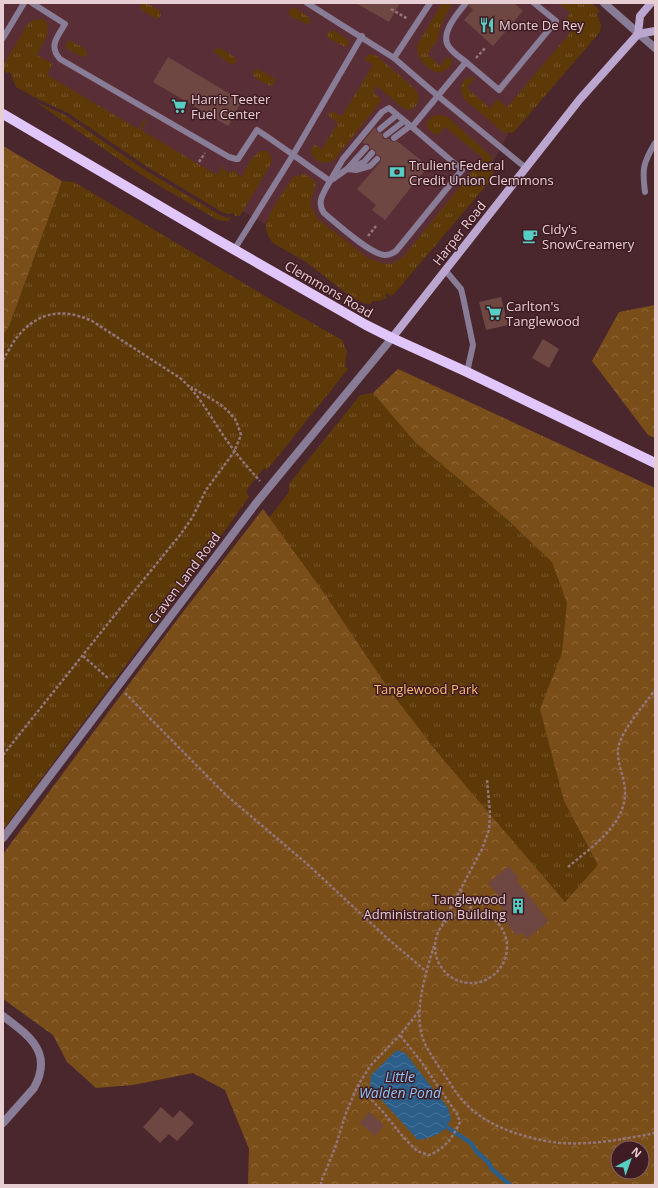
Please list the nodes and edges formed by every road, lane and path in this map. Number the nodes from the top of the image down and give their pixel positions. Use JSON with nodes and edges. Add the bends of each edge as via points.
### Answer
{"nodes":[{"id":1,"x":24,"y":3,"type":"edge"},
{"id":2,"x":32,"y":3,"type":"edge"},
{"id":3,"x":307,"y":3,"type":"edge"},
{"id":4,"x":430,"y":3,"type":"edge"},
{"id":5,"x":466,"y":3,"type":"edge"},
{"id":6,"x":534,"y":3,"type":"edge"},
{"id":7,"x":604,"y":3,"type":"edge"},
{"id":8,"x":651,"y":3,"type":"edge"},
{"id":9,"x":391,"y":9,"type":"dead end"},
{"id":10,"x":416,"y":24,"type":"junction"},
{"id":11,"x":655,"y":31,"type":"edge"},
{"id":12,"x":638,"y":34,"type":"junction"},
{"id":13,"x":362,"y":36,"type":"junction"},
{"id":14,"x":3,"y":38,"type":"edge"},
{"id":15,"x":655,"y":48,"type":"edge"},
{"id":16,"x":394,"y":58,"type":"junction"},
{"id":17,"x":466,"y":62,"type":"junction"},
{"id":18,"x":438,"y":96,"type":"junction"},
{"id":19,"x":3,"y":114,"type":"edge"},
{"id":20,"x":397,"y":115,"type":"junction"},
{"id":21,"x":404,"y":121,"type":"junction"},
{"id":22,"x":411,"y":126,"type":"junction"},
{"id":23,"x":380,"y":129,"type":"dead end"},
{"id":24,"x":386,"y":135,"type":"dead end"},
{"id":25,"x":394,"y":138,"type":"dead end"},
{"id":26,"x":655,"y":143,"type":"edge"},
{"id":27,"x":366,"y":148,"type":"dead end"},
{"id":28,"x":372,"y":153,"type":"dead end"},
{"id":29,"x":293,"y":155,"type":"junction"},
{"id":30,"x":377,"y":159,"type":"dead end"},
{"id":31,"x":526,"y":168,"type":"junction"},
{"id":32,"x":347,"y":169,"type":"junction"},
{"id":33,"x":330,"y":181,"type":"junction"},
{"id":34,"x":645,"y":192,"type":"dead end"},
{"id":35,"x":234,"y":250,"type":"junction"},
{"id":36,"x":445,"y":270,"type":"junction"},
{"id":37,"x":392,"y":338,"type":"junction"},
{"id":38,"x":3,"y":360,"type":"edge"},
{"id":39,"x":466,"y":372,"type":"junction"},
{"id":40,"x":191,"y":387,"type":"junction"},
{"id":41,"x":234,"y":452,"type":"junction"},
{"id":42,"x":655,"y":463,"type":"edge"},
{"id":43,"x":268,"y":489,"type":"junction"},
{"id":44,"x":83,"y":656,"type":"junction"},
{"id":45,"x":118,"y":686,"type":"junction"},
{"id":46,"x":655,"y":690,"type":"edge"},
{"id":47,"x":3,"y":755,"type":"edge"},
{"id":48,"x":487,"y":780,"type":"dead end"},
{"id":49,"x":3,"y":838,"type":"edge"},
{"id":50,"x":568,"y":867,"type":"dead end"},
{"id":51,"x":460,"y":889,"type":"junction"},
{"id":52,"x":475,"y":911,"type":"junction"},
{"id":53,"x":439,"y":929,"type":"junction"},
{"id":54,"x":434,"y":946,"type":"junction"},
{"id":55,"x":427,"y":972,"type":"junction"},
{"id":56,"x":419,"y":1011,"type":"junction"},
{"id":57,"x":3,"y":1016,"type":"edge"},
{"id":58,"x":400,"y":1035,"type":"junction"},
{"id":59,"x":358,"y":1085,"type":"junction"},
{"id":60,"x":3,"y":1123,"type":"edge"},
{"id":61,"x":655,"y":1133,"type":"edge"},
{"id":62,"x":321,"y":1185,"type":"edge"}],
"edges":[{"from":1,"to":14,"type":"lane"},
{"from":2,"to":29,"type":"lane","via":[[65,24],[54,46],[55,54],[60,59],[233,159],[238,158],[257,130]]},
{"from":3,"to":13,"type":"lane"},
{"from":4,"to":10,"type":"lane"},
{"from":5,"to":17,"type":"lane","via":[[452,20],[446,37],[448,47]]},
{"from":6,"to":17,"type":"lane","via":[[556,21],[499,90]]},
{"from":7,"to":12,"type":"street"},
{"from":8,"to":12,"type":"main road","via":[[640,16]]},
{"from":9,"to":10,"type":"path"},
{"from":10,"to":16,"type":"lane"},
{"from":11,"to":12,"type":"main road"},
{"from":12,"to":15,"type":"street"},
{"from":12,"to":31,"type":"main road","name":"Harper Road","via":[[580,99]]},
{"from":13,"to":16,"type":"lane"},
{"from":13,"to":29,"type":"lane"},
{"from":16,"to":18,"type":"lane"},
{"from":17,"to":18,"type":"lane"},
{"from":18,"to":22,"type":"lane"},
{"from":18,"to":31,"type":"lane"},
{"from":19,"to":35,"type":"main road","name":"Clemmons Road"},
{"from":20,"to":21,"type":"lane"},
{"from":20,"to":23,"type":"lane"},
{"from":20,"to":33,"type":"lane","via":[[389,108],[382,112],[343,159]]},
{"from":21,"to":22,"type":"lane"},
{"from":21,"to":24,"type":"lane"},
{"from":22,"to":25,"type":"lane"},
{"from":22,"to":33,"type":"lane","via":[[462,170],[392,254],[384,256],[367,247],[324,213],[320,204]]},
{"from":26,"to":34,"type":"lane","via":[[642,173]]},
{"from":27,"to":32,"type":"lane"},
{"from":28,"to":32,"type":"lane","via":[[364,162]]},
{"from":29,"to":33,"type":"lane"},
{"from":29,"to":35,"type":"lane"},
{"from":30,"to":32,"type":"lane","via":[[370,166],[356,170]]},
{"from":31,"to":36,"type":"main road","name":"Harper Road"},
{"from":32,"to":33,"type":"lane"},
{"from":35,"to":37,"type":"main road","name":"Clemmons Road"},
{"from":36,"to":37,"type":"main road","name":"Harper Road"},
{"from":36,"to":39,"type":"lane","via":[[461,289],[473,345]]},
{"from":37,"to":39,"type":"main road","name":"Clemmons Road"},
{"from":37,"to":43,"type":"street","name":"Craven Land Road"},
{"from":38,"to":40,"type":"path","via":[[18,336],[28,326],[40,318],[67,313],[92,321]]},
{"from":39,"to":42,"type":"main road","name":"Clemmons Road"},
{"from":40,"to":41,"type":"path"},
{"from":40,"to":41,"type":"path","via":[[218,403],[235,419],[240,435]]},
{"from":41,"to":43,"type":"path"},
{"from":41,"to":44,"type":"path","via":[[206,490],[180,535]]},
{"from":43,"to":45,"type":"street","name":"Craven Land Road"},
{"from":44,"to":45,"type":"path"},
{"from":44,"to":47,"type":"path"},
{"from":45,"to":49,"type":"street","name":"Craven Land Road"},
{"from":45,"to":55,"type":"path","via":[[226,795]]},
{"from":46,"to":50,"type":"path","via":[[623,734],[618,749],[625,791],[624,807],[609,831]]},
{"from":48,"to":51,"type":"path","via":[[489,830],[482,849]]},
{"from":51,"to":52,"type":"path","via":[[466,904]]},
{"from":51,"to":53,"type":"path"},
{"from":52,"to":53,"type":"path","via":[[459,913],[444,922]]},
{"from":52,"to":54,"type":"path","via":[[491,917],[503,929],[506,938],[507,956],[504,964],[492,978],[484,982],[466,984],[450,977],[438,964]]},
{"from":53,"to":54,"type":"path"},
{"from":54,"to":55,"type":"path"},
{"from":55,"to":56,"type":"path"},
{"from":56,"to":58,"type":"path"},
{"from":56,"to":61,"type":"path","via":[[420,1028],[426,1046],[458,1096],[485,1120],[519,1134],[562,1143],[617,1140]]},
{"from":57,"to":60,"type":"street","via":[[34,1043],[40,1055],[41,1069],[34,1088]]},
{"from":58,"to":59,"type":"path","via":[[372,1065]]},
{"from":58,"to":59,"type":"path","via":[[457,1114],[460,1122],[449,1141],[438,1152],[429,1155],[417,1151]]},
{"from":59,"to":62,"type":"path"}]}
